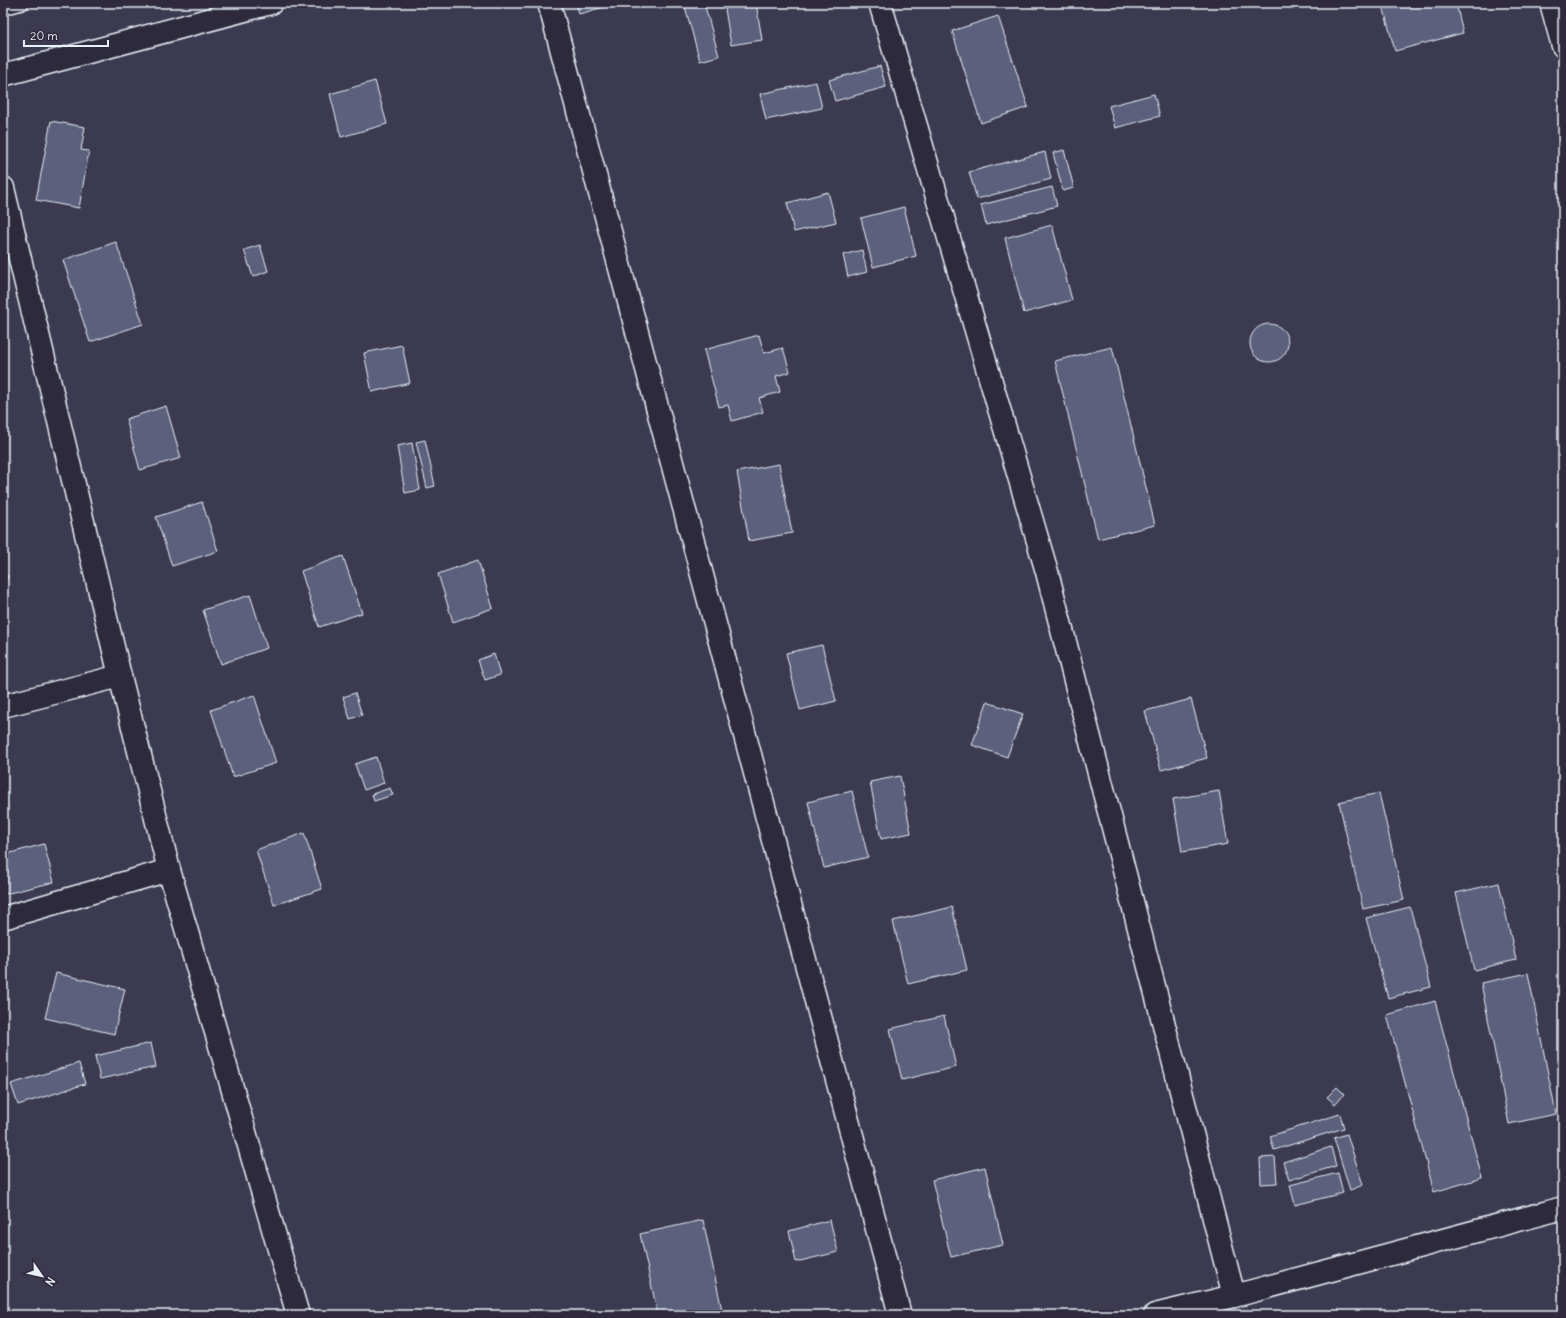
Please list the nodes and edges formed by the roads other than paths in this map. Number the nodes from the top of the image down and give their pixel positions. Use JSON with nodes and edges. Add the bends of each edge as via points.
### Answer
{"nodes":[{"id":1,"x":22,"y":3,"type":"edge"},
{"id":2,"x":271,"y":3,"type":"edge"},
{"id":3,"x":549,"y":3,"type":"edge"},
{"id":4,"x":880,"y":3,"type":"edge"},
{"id":5,"x":1551,"y":3,"type":"edge"},
{"id":6,"x":3,"y":8,"type":"edge"},
{"id":7,"x":1563,"y":46,"type":"edge"},
{"id":8,"x":3,"y":75,"type":"edge"},
{"id":9,"x":3,"y":188,"type":"edge"},
{"id":10,"x":120,"y":676,"type":"junction"},
{"id":11,"x":3,"y":706,"type":"edge"},
{"id":12,"x":169,"y":870,"type":"junction"},
{"id":13,"x":3,"y":918,"type":"edge"},
{"id":14,"x":1563,"y":1208,"type":"edge"},
{"id":15,"x":1234,"y":1296,"type":"junction"},
{"id":16,"x":298,"y":1315,"type":"edge"},
{"id":17,"x":900,"y":1315,"type":"edge"},
{"id":18,"x":1155,"y":1315,"type":"edge"}],
"edges":[{"from":1,"to":6,"type":"lane"},
{"from":2,"to":8,"type":"street"},
{"from":3,"to":17,"type":"street"},
{"from":4,"to":15,"type":"street","via":[[1047,572]]},
{"from":5,"to":7,"type":"street"},
{"from":9,"to":10,"type":"street"},
{"from":10,"to":11,"type":"street"},
{"from":10,"to":12,"type":"street"},
{"from":12,"to":13,"type":"street"},
{"from":12,"to":16,"type":"street"},
{"from":14,"to":15,"type":"street"},
{"from":15,"to":18,"type":"street"}]}
